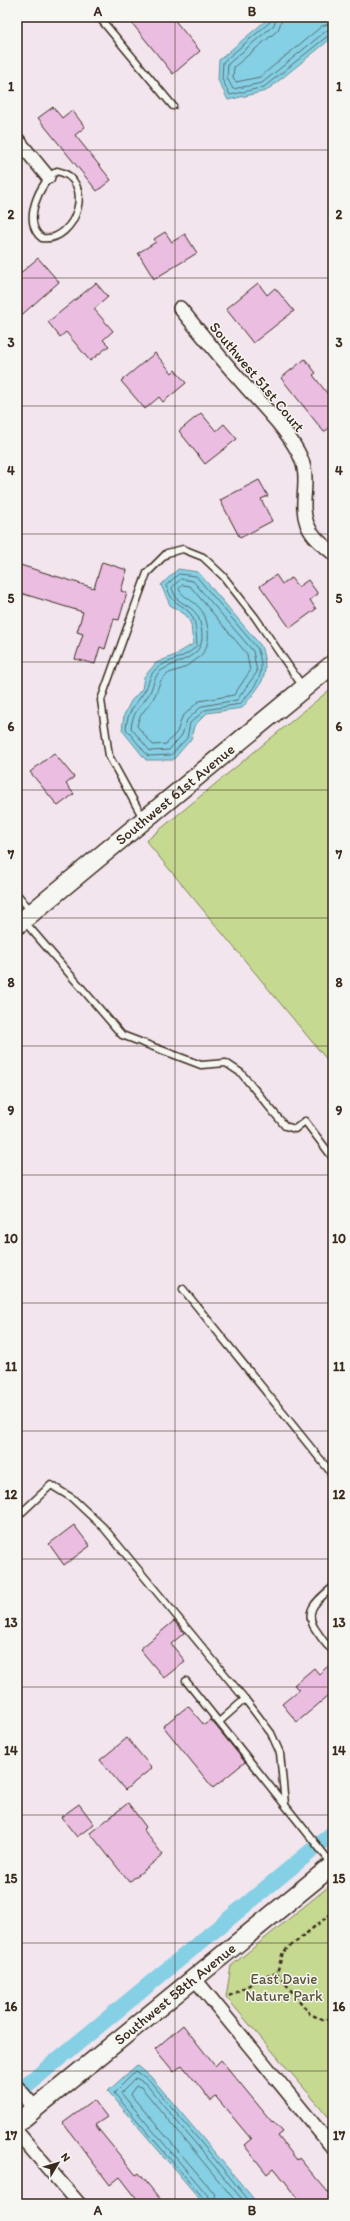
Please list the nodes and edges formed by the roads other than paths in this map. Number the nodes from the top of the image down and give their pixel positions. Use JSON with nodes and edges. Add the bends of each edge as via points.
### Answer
{"nodes":[{"id":1,"x":99,"y":17,"type":"edge"},
{"id":2,"x":173,"y":106,"type":"dead end"},
{"id":3,"x":17,"y":139,"type":"edge"},
{"id":4,"x":48,"y":177,"type":"junction"},
{"id":5,"x":180,"y":308,"type":"dead end"},
{"id":6,"x":333,"y":553,"type":"edge"},
{"id":7,"x":333,"y":664,"type":"edge"},
{"id":8,"x":304,"y":688,"type":"junction"},
{"id":9,"x":144,"y":819,"type":"junction"},
{"id":10,"x":17,"y":894,"type":"edge"},
{"id":11,"x":24,"y":919,"type":"edge"},
{"id":12,"x":333,"y":1158,"type":"edge"},
{"id":13,"x":184,"y":1289,"type":"dead end"},
{"id":14,"x":333,"y":1475,"type":"edge"},
{"id":15,"x":17,"y":1517,"type":"edge"},
{"id":16,"x":333,"y":1587,"type":"edge"},
{"id":17,"x":333,"y":1650,"type":"edge"},
{"id":18,"x":186,"y":1681,"type":"dead end"},
{"id":19,"x":245,"y":1699,"type":"junction"},
{"id":20,"x":219,"y":1722,"type":"junction"},
{"id":21,"x":285,"y":1804,"type":"junction"},
{"id":22,"x":333,"y":1865,"type":"edge"},
{"id":23,"x":194,"y":1978,"type":"junction"},
{"id":24,"x":17,"y":2087,"type":"edge"},
{"id":25,"x":35,"y":2108,"type":"junction"},
{"id":26,"x":17,"y":2123,"type":"edge"},
{"id":27,"x":17,"y":2132,"type":"edge"},
{"id":28,"x":333,"y":2148,"type":"edge"},
{"id":29,"x":79,"y":2204,"type":"edge"}],
"edges":[{"from":1,"to":2,"type":"lane"},
{"from":3,"to":4,"type":"street"},
{"from":4,"to":4,"type":"lane","via":[[31,218],[36,234],[53,238],[74,219],[79,188],[63,172],[57,171]]},
{"from":5,"to":6,"type":"street","name":"Southwest 51st Court","via":[[280,426],[298,453],[306,471],[304,499],[307,524],[318,541]]},
{"from":7,"to":8,"type":"street","name":"Southwest 61st Avenue"},
{"from":8,"to":9,"type":"street","name":"Southwest 61st Avenue"},
{"from":8,"to":9,"type":"lane","via":[[256,617],[223,576],[203,557],[183,549],[167,553],[147,573],[101,700],[109,756]]},
{"from":9,"to":11,"type":"street","name":"Southwest 61st Avenue"},
{"from":10,"to":11,"type":"lane"},
{"from":11,"to":12,"type":"lane","via":[[122,1035],[201,1065],[226,1063],[241,1073],[285,1126],[295,1129],[305,1121]]},
{"from":13,"to":14,"type":"lane"},
{"from":15,"to":19,"type":"lane","via":[[51,1485],[72,1498],[104,1528]]},
{"from":16,"to":17,"type":"lane","via":[[318,1599],[312,1608],[310,1618],[311,1625]]},
{"from":18,"to":20,"type":"lane"},
{"from":19,"to":20,"type":"lane"},
{"from":19,"to":21,"type":"lane","via":[[271,1733],[280,1753]]},
{"from":20,"to":21,"type":"lane"},
{"from":21,"to":22,"type":"lane"},
{"from":22,"to":23,"type":"street","name":"Southwest 58th Avenue"},
{"from":23,"to":25,"type":"street","name":"Southwest 58th Avenue"},
{"from":23,"to":28,"type":"street"},
{"from":24,"to":25,"type":"street"},
{"from":25,"to":26,"type":"street","name":"Southwest 58th Avenue"},
{"from":27,"to":29,"type":"street"}]}
